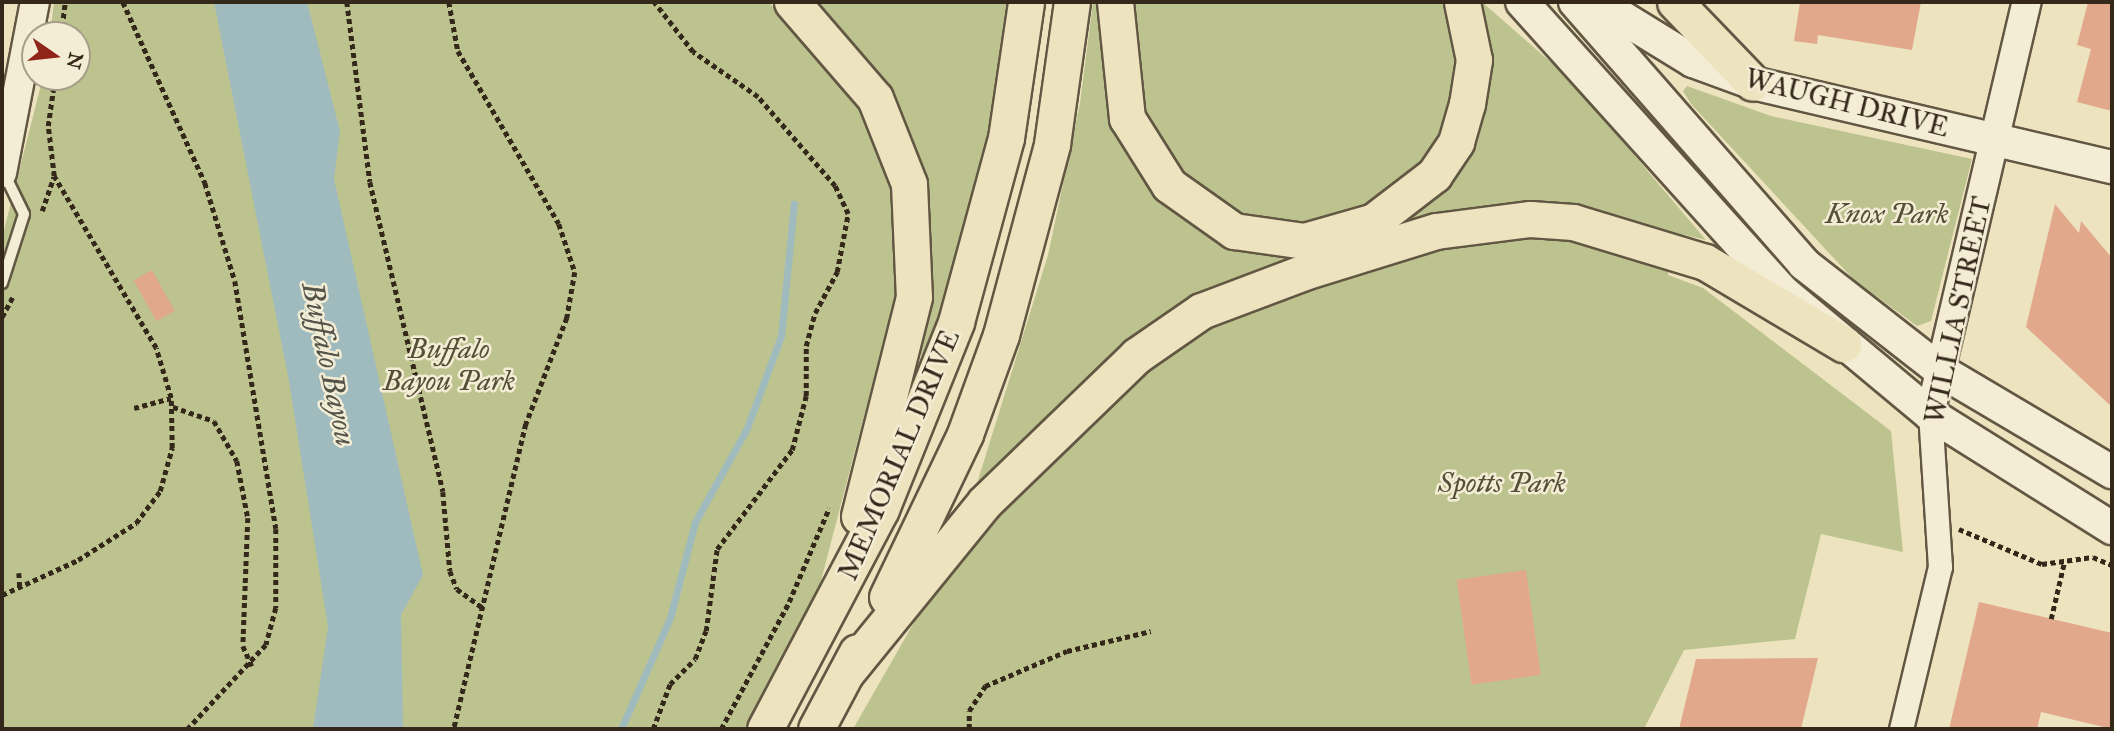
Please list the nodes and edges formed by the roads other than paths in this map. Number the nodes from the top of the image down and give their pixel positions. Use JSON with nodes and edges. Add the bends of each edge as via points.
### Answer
{"nodes":[{"id":1,"x":35,"y":2,"type":"edge"},
{"id":2,"x":792,"y":2,"type":"edge"},
{"id":3,"x":1026,"y":2,"type":"edge"},
{"id":4,"x":1072,"y":2,"type":"edge"},
{"id":5,"x":1115,"y":2,"type":"edge"},
{"id":6,"x":1462,"y":2,"type":"edge"},
{"id":7,"x":1522,"y":2,"type":"edge"},
{"id":8,"x":1575,"y":2,"type":"edge"},
{"id":9,"x":1597,"y":2,"type":"edge"},
{"id":10,"x":1675,"y":2,"type":"edge"},
{"id":11,"x":2027,"y":2,"type":"edge"},
{"id":12,"x":1753,"y":83,"type":"junction"},
{"id":13,"x":1995,"y":138,"type":"junction"},
{"id":14,"x":2112,"y":167,"type":"edge"},
{"id":15,"x":2,"y":171,"type":"edge"},
{"id":16,"x":2,"y":283,"type":"edge"},
{"id":17,"x":1843,"y":344,"type":"junction"},
{"id":18,"x":1941,"y":371,"type":"junction"},
{"id":19,"x":1930,"y":414,"type":"junction"},
{"id":20,"x":2112,"y":472,"type":"edge"},
{"id":21,"x":2112,"y":527,"type":"edge"},
{"id":22,"x":834,"y":603,"type":"junction"},
{"id":23,"x":846,"y":673,"type":"junction"},
{"id":24,"x":765,"y":729,"type":"edge"},
{"id":25,"x":816,"y":729,"type":"edge"},
{"id":26,"x":1901,"y":729,"type":"edge"}],
"edges":[{"from":1,"to":15,"type":"street"},
{"from":2,"to":22,"type":"main road","via":[[875,98],[909,184],[916,237],[914,297],[902,361]]},
{"from":3,"to":22,"type":"main road","name":"MEMORIAL DRIVE","via":[[1006,138],[956,322],[917,428]]},
{"from":4,"to":23,"type":"main road","name":"MEMORIAL DRIVE","via":[[1052,144],[1001,335],[923,528]]},
{"from":5,"to":6,"type":"main road","via":[[1128,118],[1169,185],[1234,230],[1304,241],[1374,221],[1424,185],[1448,153],[1467,104],[1474,60]]},
{"from":7,"to":17,"type":"main road","via":[[1755,262]]},
{"from":8,"to":18,"type":"main road","via":[[1711,166],[1804,264]]},
{"from":9,"to":12,"type":"main road","name":"WAUGH DRIVE","via":[[1693,61]]},
{"from":10,"to":12,"type":"main road"},
{"from":11,"to":13,"type":"street","name":"WILLIA STREET"},
{"from":12,"to":13,"type":"main road","name":"WAUGH DRIVE"},
{"from":13,"to":14,"type":"main road","name":"WAUGH DRIVE"},
{"from":13,"to":18,"type":"street","name":"WILLIA STREET"},
{"from":15,"to":16,"type":"lane","via":[[23,214]]},
{"from":17,"to":19,"type":"main road"},
{"from":17,"to":23,"type":"main road","via":[[1705,262],[1573,222],[1530,219],[1436,231],[1307,271],[1201,310],[1136,356],[985,502]]},
{"from":18,"to":19,"type":"street","name":"WILLIA STREET"},
{"from":18,"to":20,"type":"main road"},
{"from":19,"to":21,"type":"main road"},
{"from":19,"to":26,"type":"street","name":"WILLIA STREET","via":[[1940,567]]},
{"from":22,"to":24,"type":"main road","name":"MEMORIAL DRIVE"},
{"from":23,"to":25,"type":"main road","name":"MEMORIAL DRIVE"}]}
